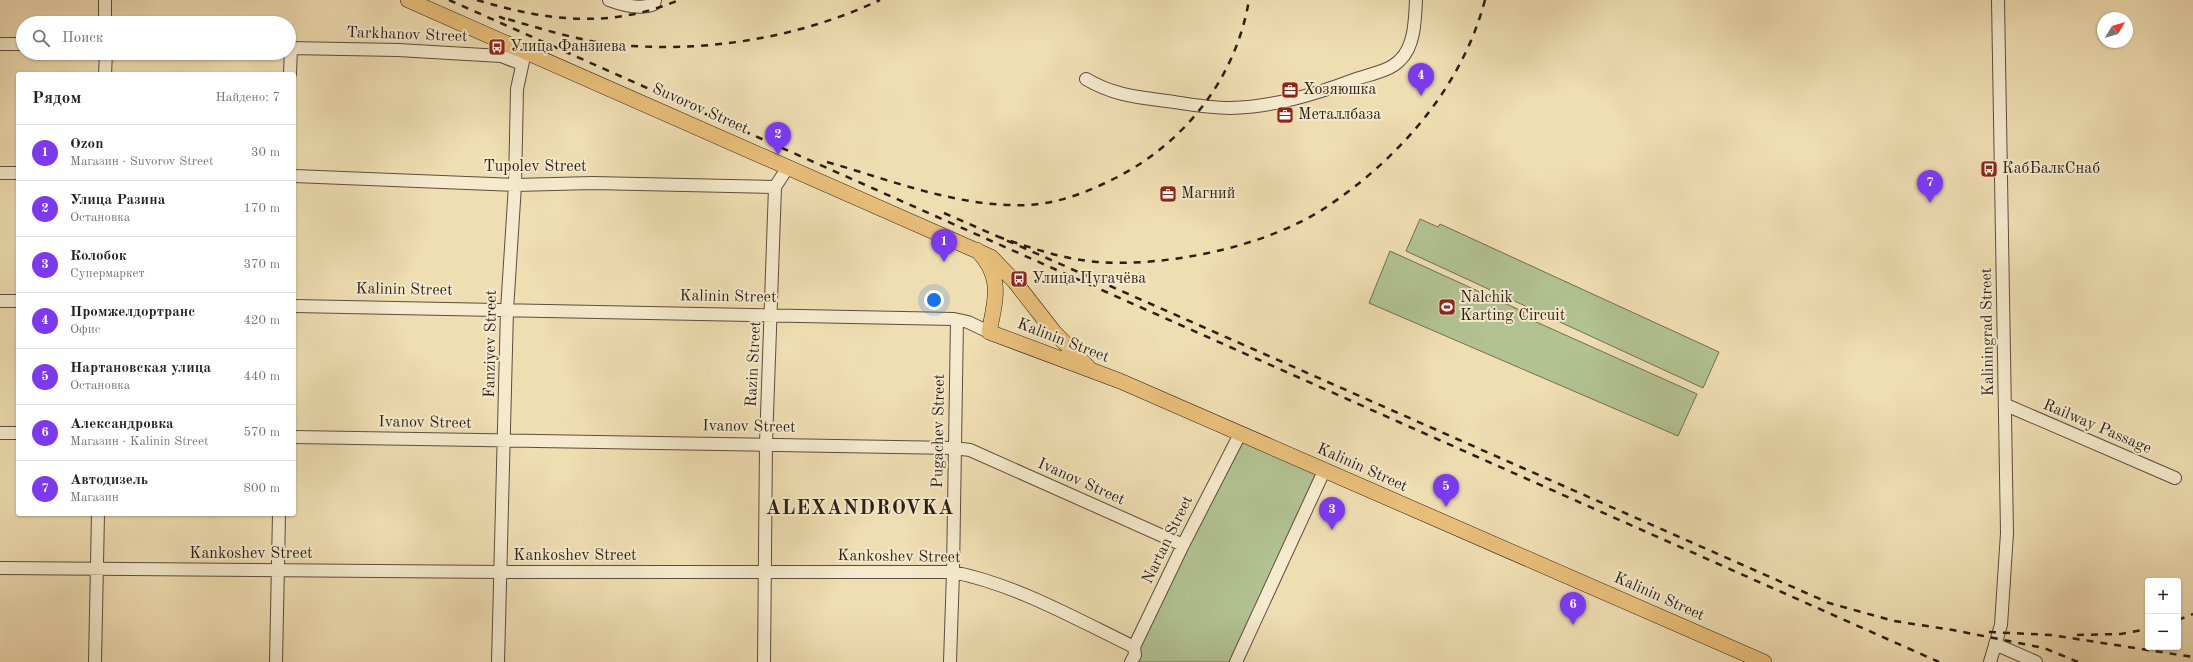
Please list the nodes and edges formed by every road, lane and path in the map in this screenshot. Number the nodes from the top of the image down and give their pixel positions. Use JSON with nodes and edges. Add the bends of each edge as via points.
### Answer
{"nodes":[{"id":1,"x":105,"y":0,"type":"edge"},
{"id":2,"x":408,"y":0,"type":"edge"},
{"id":3,"x":609,"y":0,"type":"edge"},
{"id":4,"x":655,"y":0,"type":"edge"},
{"id":5,"x":1416,"y":0,"type":"edge"},
{"id":6,"x":1998,"y":0,"type":"edge"},
{"id":7,"x":105,"y":16,"type":"edge"},
{"id":8,"x":0,"y":44,"type":"edge"},
{"id":9,"x":16,"y":44,"type":"edge"},
{"id":10,"x":296,"y":48,"type":"edge"},
{"id":11,"x":524,"y":58,"type":"junction"},
{"id":12,"x":106,"y":60,"type":"edge"},
{"id":13,"x":290,"y":60,"type":"edge"},
{"id":14,"x":106,"y":72,"type":"edge"},
{"id":15,"x":290,"y":72,"type":"edge"},
{"id":16,"x":1086,"y":79,"type":"dead end"},
{"id":17,"x":788,"y":167,"type":"junction"},
{"id":18,"x":0,"y":173,"type":"edge"},
{"id":19,"x":16,"y":173,"type":"edge"},
{"id":20,"x":296,"y":176,"type":"edge"},
{"id":21,"x":516,"y":185,"type":"junction"},
{"id":22,"x":775,"y":187,"type":"junction"},
{"id":23,"x":977,"y":250,"type":"junction"},
{"id":24,"x":0,"y":301,"type":"edge"},
{"id":25,"x":16,"y":301,"type":"edge"},
{"id":26,"x":296,"y":306,"type":"edge"},
{"id":27,"x":507,"y":310,"type":"junction"},
{"id":28,"x":772,"y":315,"type":"junction"},
{"id":29,"x":957,"y":320,"type":"junction"},
{"id":30,"x":989,"y":332,"type":"junction"},
{"id":31,"x":1091,"y":371,"type":"junction"},
{"id":32,"x":2006,"y":405,"type":"junction"},
{"id":33,"x":0,"y":433,"type":"edge"},
{"id":34,"x":16,"y":433,"type":"edge"},
{"id":35,"x":1240,"y":434,"type":"junction"},
{"id":36,"x":296,"y":437,"type":"edge"},
{"id":37,"x":505,"y":440,"type":"junction"},
{"id":38,"x":766,"y":443,"type":"junction"},
{"id":39,"x":954,"y":448,"type":"junction"},
{"id":40,"x":1324,"y":471,"type":"junction"},
{"id":41,"x":2175,"y":478,"type":"dead end"},
{"id":42,"x":98,"y":516,"type":"edge"},
{"id":43,"x":279,"y":516,"type":"edge"},
{"id":44,"x":1183,"y":545,"type":"junction"},
{"id":45,"x":0,"y":568,"type":"edge"},
{"id":46,"x":98,"y":569,"type":"junction"},
{"id":47,"x":279,"y":570,"type":"junction"},
{"id":48,"x":502,"y":572,"type":"junction"},
{"id":49,"x":766,"y":572,"type":"junction"},
{"id":50,"x":953,"y":572,"type":"junction"},
{"id":51,"x":1995,"y":644,"type":"junction"},
{"id":52,"x":1134,"y":647,"type":"junction"},
{"id":53,"x":95,"y":662,"type":"edge"},
{"id":54,"x":276,"y":662,"type":"edge"},
{"id":55,"x":498,"y":662,"type":"edge"},
{"id":56,"x":764,"y":662,"type":"edge"},
{"id":57,"x":950,"y":662,"type":"edge"},
{"id":58,"x":1132,"y":662,"type":"edge"},
{"id":59,"x":1236,"y":662,"type":"edge"},
{"id":60,"x":1764,"y":662,"type":"edge"},
{"id":61,"x":1990,"y":662,"type":"edge"},
{"id":62,"x":2036,"y":662,"type":"edge"}],
"edges":[{"from":1,"to":7,"type":"street"},
{"from":2,"to":11,"type":"main road","name":"Suvorov Street"},
{"from":3,"to":4,"type":"street","via":[[640,6],[654,4]]},
{"from":5,"to":16,"type":"street","via":[[1415,22],[1409,47],[1396,64],[1322,92],[1284,101],[1229,108],[1121,95]]},
{"from":6,"to":32,"type":"street","name":"Kaliningrad Street"},
{"from":8,"to":9,"type":"street"},
{"from":10,"to":11,"type":"street","name":"Tarkhanov Street","via":[[398,50]]},
{"from":11,"to":17,"type":"main road","name":"Suvorov Street"},
{"from":11,"to":21,"type":"street","name":"Fanziyev Street","via":[[517,89]]},
{"from":12,"to":14,"type":"street"},
{"from":13,"to":15,"type":"street"},
{"from":17,"to":22,"type":"street"},
{"from":17,"to":23,"type":"main road","name":"Suvorov Street"},
{"from":18,"to":19,"type":"street"},
{"from":20,"to":21,"type":"street","name":"Tupolev Street"},
{"from":21,"to":22,"type":"street","name":"Tupolev Street","via":[[593,183]]},
{"from":21,"to":27,"type":"street","name":"Fanziyev Street"},
{"from":22,"to":28,"type":"street","name":"Razin Street"},
{"from":23,"to":30,"type":"main road","via":[[986,260],[996,283],[997,295]]},
{"from":23,"to":31,"type":"main road","name":"Suvorov Street","via":[[997,262],[1054,332]]},
{"from":24,"to":25,"type":"street"},
{"from":26,"to":27,"type":"street","name":"Kalinin Street"},
{"from":27,"to":28,"type":"street","name":"Kalinin Street"},
{"from":27,"to":37,"type":"street","name":"Fanziyev Street"},
{"from":28,"to":29,"type":"street","name":"Kalinin Street"},
{"from":28,"to":38,"type":"street","name":"Razin Street"},
{"from":29,"to":30,"type":"street","name":"Kalinin Street"},
{"from":29,"to":39,"type":"street","name":"Pugachev Street"},
{"from":30,"to":31,"type":"main road","name":"Kalinin Street"},
{"from":31,"to":35,"type":"main road","name":"Kalinin Street","via":[[1120,381]]},
{"from":32,"to":41,"type":"street","name":"Railway Passage"},
{"from":32,"to":51,"type":"street","name":"Kaliningrad Street","via":[[2005,582],[2001,625]]},
{"from":33,"to":34,"type":"street"},
{"from":35,"to":40,"type":"main road","name":"Kalinin Street"},
{"from":35,"to":44,"type":"street","name":"Nartan Street"},
{"from":36,"to":37,"type":"street","name":"Ivanov Street"},
{"from":37,"to":38,"type":"street","name":"Ivanov Street"},
{"from":37,"to":48,"type":"street","name":"Fanziyev Street"},
{"from":38,"to":39,"type":"street","name":"Ivanov Street"},
{"from":38,"to":49,"type":"street","name":"Razin Street"},
{"from":39,"to":44,"type":"street","name":"Ivanov Street","via":[[970,450]]},
{"from":39,"to":50,"type":"street","name":"Pugachev Street"},
{"from":40,"to":59,"type":"street"},
{"from":40,"to":60,"type":"main road","name":"Kalinin Street"},
{"from":42,"to":46,"type":"street"},
{"from":43,"to":47,"type":"street"},
{"from":44,"to":52,"type":"street","name":"Nartan Street"},
{"from":45,"to":46,"type":"street","name":"Kankoshev Street"},
{"from":46,"to":47,"type":"street","name":"Kankoshev Street"},
{"from":46,"to":53,"type":"street"},
{"from":47,"to":48,"type":"street","name":"Kankoshev Street"},
{"from":47,"to":54,"type":"street"},
{"from":48,"to":49,"type":"street","name":"Kankoshev Street"},
{"from":48,"to":55,"type":"street","name":"Fanziyev Street"},
{"from":49,"to":50,"type":"street","name":"Kankoshev Street"},
{"from":49,"to":56,"type":"street","name":"Razin Street"},
{"from":50,"to":52,"type":"street","name":"Kankoshev Street","via":[[974,576],[1023,594]]},
{"from":50,"to":57,"type":"street","name":"Pugachev Street"},
{"from":51,"to":61,"type":"street","name":"Kaliningrad Street"},
{"from":51,"to":62,"type":"street"},
{"from":52,"to":58,"type":"street","name":"Nartan Street"}]}
